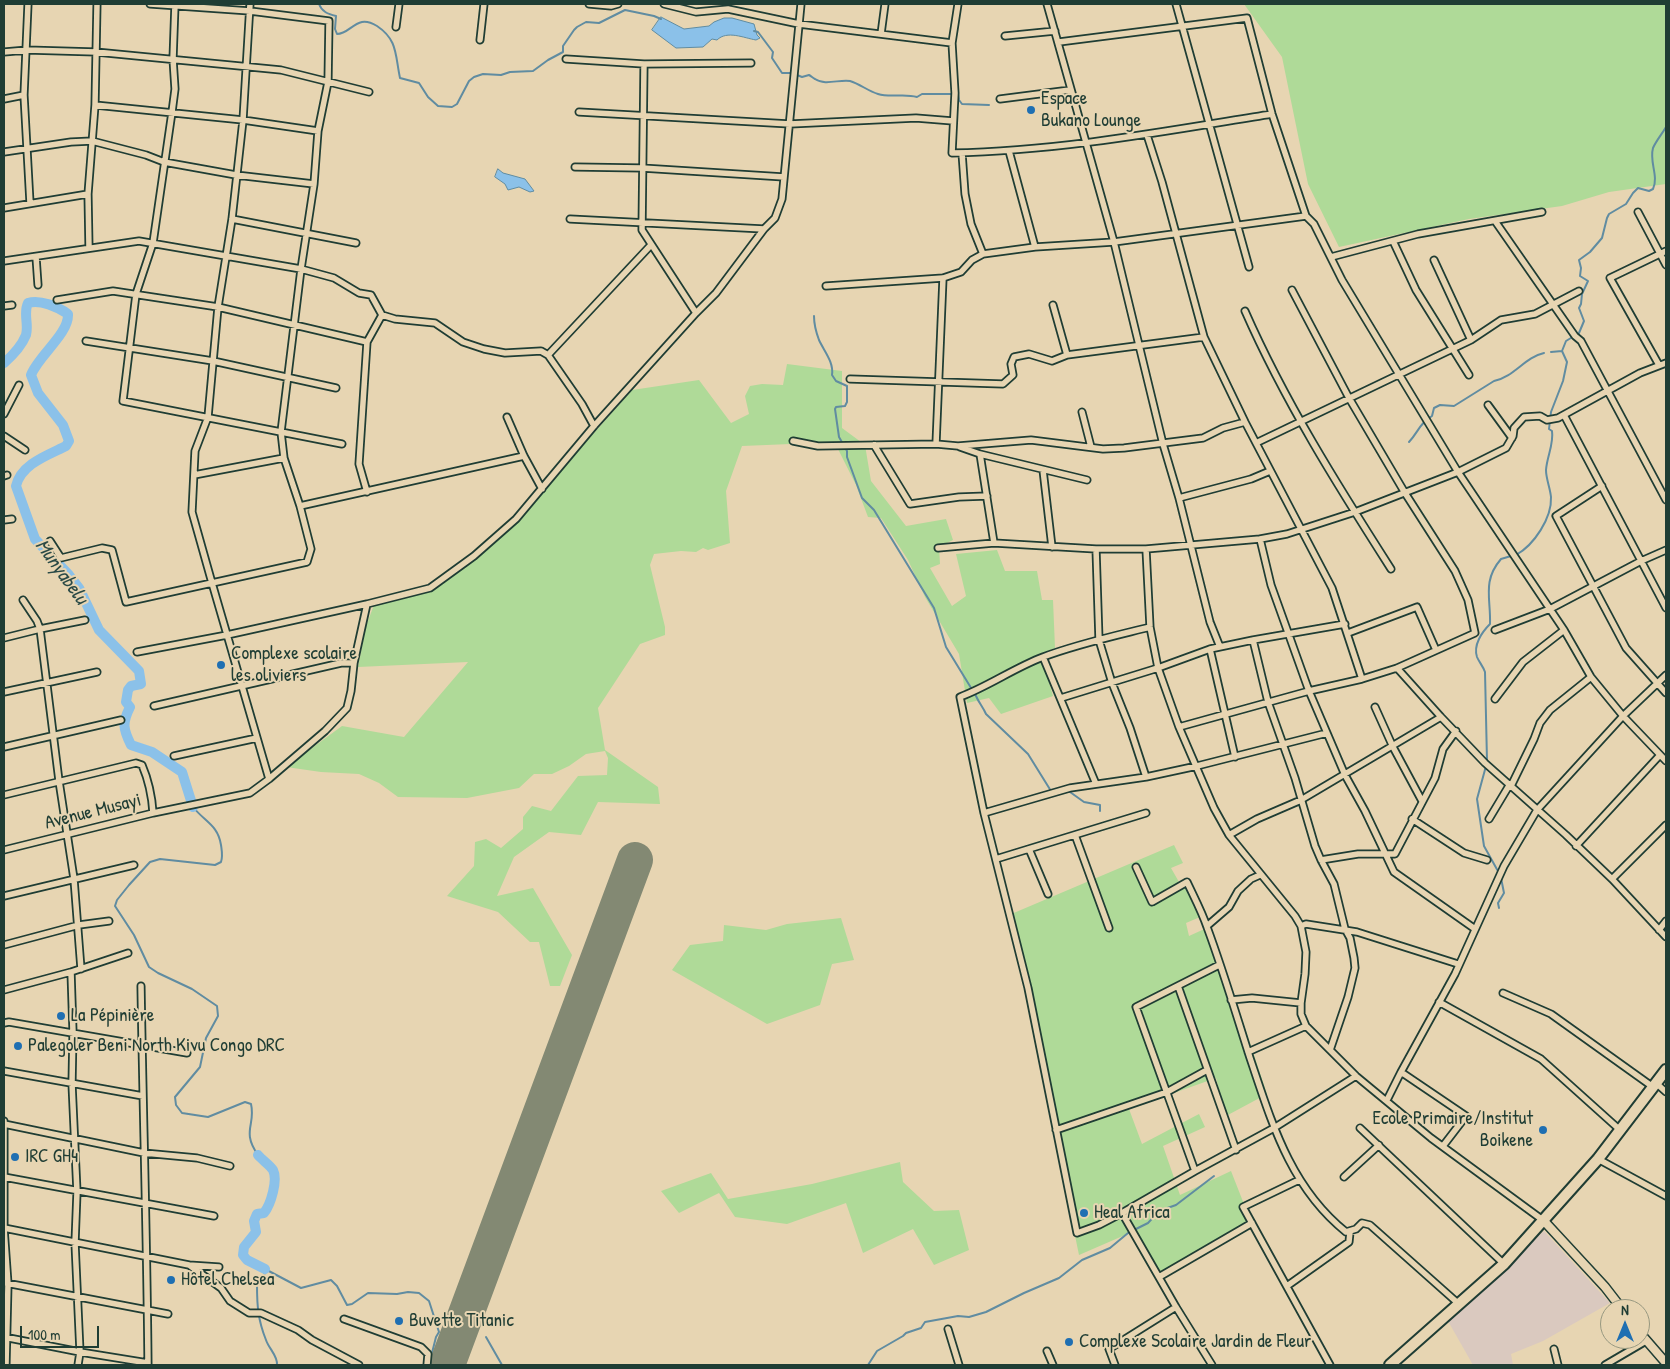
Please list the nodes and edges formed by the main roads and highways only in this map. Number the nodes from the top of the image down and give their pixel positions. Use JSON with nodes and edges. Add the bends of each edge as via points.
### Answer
{"nodes":[{"id":1,"x":1666,"y":1070,"type":"edge"},
{"id":2,"x":1396,"y":1363,"type":"edge"}],
"edges":[{"from":1,"to":2,"type":"highway","via":[[1598,1159],[1544,1221],[1504,1264]]}]}
